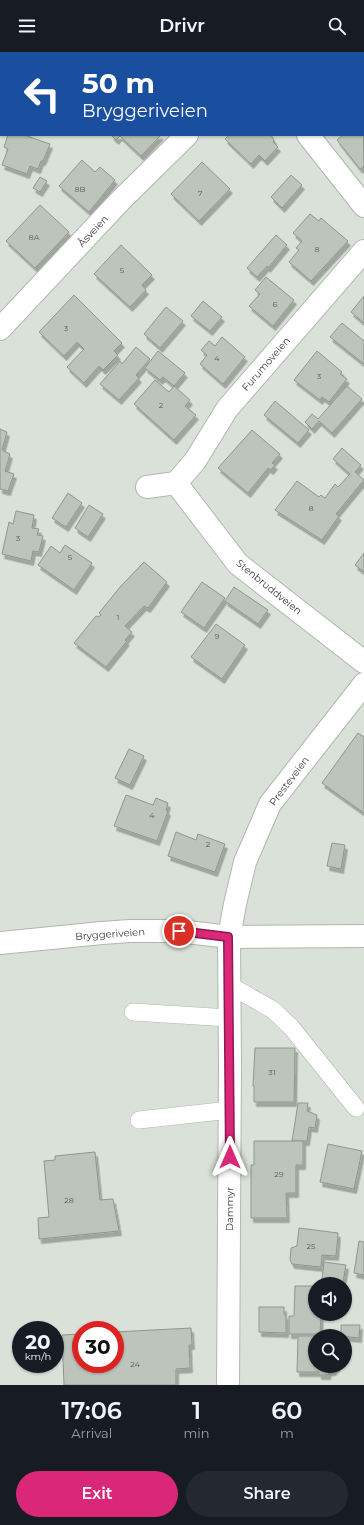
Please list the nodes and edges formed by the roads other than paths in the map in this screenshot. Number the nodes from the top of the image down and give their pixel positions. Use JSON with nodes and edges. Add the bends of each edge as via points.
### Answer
{"nodes":[{"id":1,"x":187,"y":136,"type":"edge"},
{"id":2,"x":309,"y":136,"type":"edge"},
{"id":3,"x":364,"y":206,"type":"edge"},
{"id":4,"x":364,"y":251,"type":"edge"},
{"id":5,"x":0,"y":329,"type":"edge"},
{"id":6,"x":176,"y":483,"type":"junction"},
{"id":7,"x":147,"y":487,"type":"dead end"},
{"id":8,"x":364,"y":662,"type":"edge"},
{"id":9,"x":364,"y":684,"type":"edge"},
{"id":10,"x":364,"y":936,"type":"edge"},
{"id":11,"x":228,"y":937,"type":"junction"},
{"id":12,"x":0,"y":943,"type":"edge"},
{"id":13,"x":229,"y":985,"type":"junction"},
{"id":14,"x":133,"y":1012,"type":"dead end"},
{"id":15,"x":230,"y":1018,"type":"junction"},
{"id":16,"x":356,"y":1108,"type":"dead end"},
{"id":17,"x":230,"y":1110,"type":"junction"},
{"id":18,"x":139,"y":1120,"type":"dead end"},
{"id":19,"x":228,"y":1385,"type":"edge"}],
"edges":[{"from":1,"to":5,"type":"street","name":"Åsveien","via":[[120,201]]},
{"from":2,"to":3,"type":"street"},
{"from":4,"to":6,"type":"street","name":"Furumoveien","via":[[227,409],[195,461]]},
{"from":6,"to":7,"type":"street"},
{"from":6,"to":8,"type":"street","name":"Stenbruddveien","via":[[238,564]]},
{"from":9,"to":11,"type":"street","name":"Presteveien","via":[[270,804],[245,862]]},
{"from":10,"to":11,"type":"street","name":"Bryggeriveien"},
{"from":11,"to":12,"type":"street","name":"Bryggeriveien","via":[[179,931],[130,932]]},
{"from":11,"to":13,"type":"street","name":"Dammyr"},
{"from":13,"to":15,"type":"street","name":"Dammyr"},
{"from":13,"to":16,"type":"lane","via":[[273,1010]]},
{"from":14,"to":15,"type":"lane"},
{"from":15,"to":17,"type":"street","name":"Dammyr"},
{"from":17,"to":18,"type":"lane"},
{"from":17,"to":19,"type":"street","name":"Dammyr"}]}
